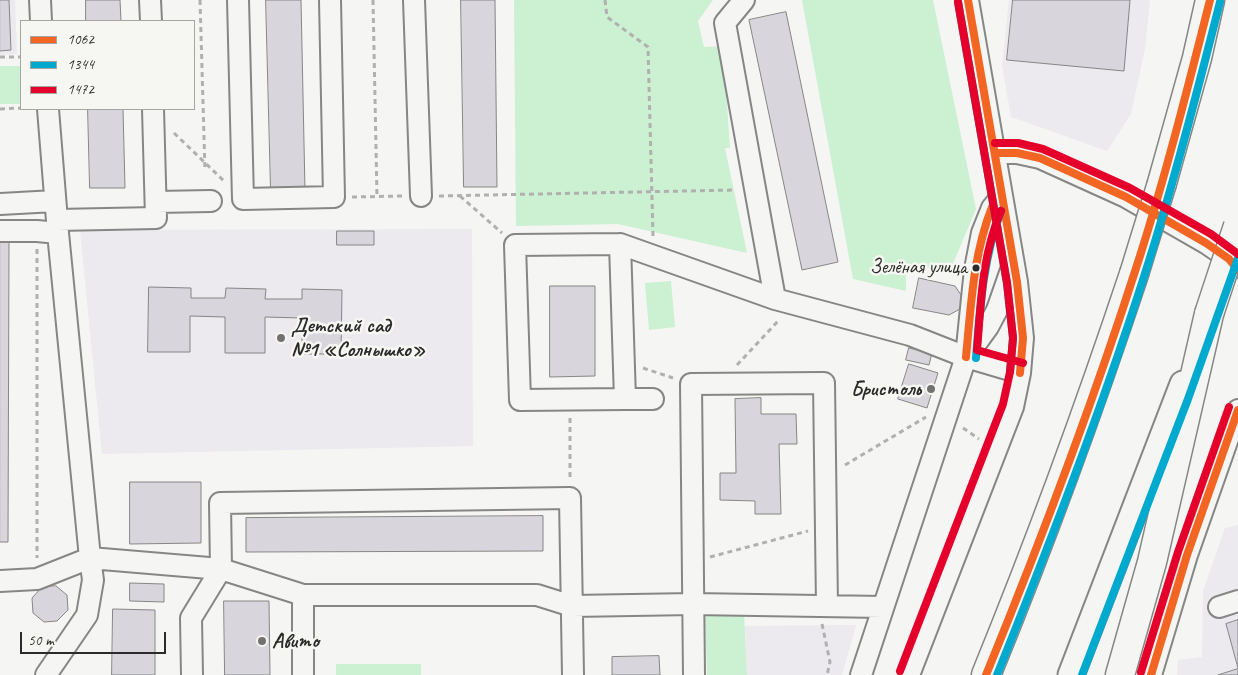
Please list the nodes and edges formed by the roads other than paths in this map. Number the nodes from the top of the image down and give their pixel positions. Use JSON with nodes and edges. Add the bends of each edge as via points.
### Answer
{"nodes":[{"id":1,"x":40,"y":0,"type":"edge"},
{"id":2,"x":150,"y":0,"type":"edge"},
{"id":3,"x":238,"y":0,"type":"edge"},
{"id":4,"x":330,"y":0,"type":"edge"},
{"id":5,"x":414,"y":0,"type":"edge"},
{"id":6,"x":744,"y":0,"type":"edge"},
{"id":7,"x":968,"y":0,"type":"edge"},
{"id":8,"x":1210,"y":0,"type":"edge"},
{"id":9,"x":41,"y":20,"type":"edge"},
{"id":10,"x":151,"y":20,"type":"edge"},
{"id":11,"x":48,"y":110,"type":"edge"},
{"id":12,"x":153,"y":111,"type":"edge"},
{"id":13,"x":995,"y":153,"type":"junction"},
{"id":14,"x":421,"y":196,"type":"road end"},
{"id":15,"x":1002,"y":196,"type":"junction"},
{"id":16,"x":211,"y":201,"type":"dead end"},
{"id":17,"x":156,"y":202,"type":"junction"},
{"id":18,"x":0,"y":204,"type":"edge"},
{"id":19,"x":57,"y":218,"type":"junction"},
{"id":20,"x":1238,"y":226,"type":"edge"},
{"id":21,"x":0,"y":231,"type":"edge"},
{"id":22,"x":620,"y":244,"type":"junction"},
{"id":23,"x":1013,"y":262,"type":"junction"},
{"id":24,"x":1238,"y":270,"type":"edge"},
{"id":25,"x":784,"y":301,"type":"junction"},
{"id":26,"x":1209,"y":314,"type":"junction"},
{"id":27,"x":966,"y":357,"type":"junction"},
{"id":28,"x":1020,"y":374,"type":"junction"},
{"id":29,"x":625,"y":400,"type":"junction"},
{"id":30,"x":653,"y":400,"type":"dead end"},
{"id":31,"x":1238,"y":410,"type":"edge"},
{"id":32,"x":90,"y":558,"type":"junction"},
{"id":33,"x":221,"y":569,"type":"junction"},
{"id":34,"x":0,"y":580,"type":"edge"},
{"id":35,"x":303,"y":595,"type":"junction"},
{"id":36,"x":694,"y":604,"type":"junction"},
{"id":37,"x":572,"y":606,"type":"junction"},
{"id":38,"x":822,"y":606,"type":"junction"},
{"id":39,"x":883,"y":607,"type":"junction"},
{"id":40,"x":46,"y":675,"type":"edge"},
{"id":41,"x":192,"y":675,"type":"edge"},
{"id":42,"x":303,"y":675,"type":"edge"},
{"id":43,"x":573,"y":675,"type":"edge"},
{"id":44,"x":694,"y":675,"type":"edge"},
{"id":45,"x":861,"y":675,"type":"edge"},
{"id":46,"x":909,"y":675,"type":"edge"},
{"id":47,"x":986,"y":675,"type":"edge"},
{"id":48,"x":1071,"y":675,"type":"edge"},
{"id":49,"x":1120,"y":675,"type":"edge"},
{"id":50,"x":1152,"y":675,"type":"edge"}],
"edges":[{"from":1,"to":9,"type":"street"},
{"from":2,"to":10,"type":"street"},
{"from":3,"to":4,"type":"street","via":[[243,199],[334,197]]},
{"from":5,"to":14,"type":"street"},
{"from":6,"to":25,"type":"street","via":[[725,23],[755,189]]},
{"from":7,"to":13,"type":"street"},
{"from":8,"to":47,"type":"highway","bridge":true,"via":[[1162,183],[1098,384]]},
{"from":11,"to":19,"type":"street"},
{"from":12,"to":17,"type":"street"},
{"from":13,"to":15,"type":"street"},
{"from":13,"to":24,"type":"street","via":[[1040,158],[1126,197],[1206,243],[1229,259]]},
{"from":15,"to":23,"type":"street"},
{"from":15,"to":27,"type":"street","via":[[992,208],[982,233]]},
{"from":16,"to":17,"type":"street"},
{"from":17,"to":19,"type":"street","via":[[156,218]]},
{"from":18,"to":19,"type":"street"},
{"from":19,"to":21,"type":"street","via":[[37,231]]},
{"from":19,"to":32,"type":"street"},
{"from":20,"to":26,"type":"highway","bridge":true},
{"from":22,"to":25,"type":"street"},
{"from":22,"to":29,"type":"street"},
{"from":22,"to":29,"type":"street","via":[[515,244],[520,400]]},
{"from":23,"to":27,"type":"street","via":[[997,310]]},
{"from":23,"to":28,"type":"street","via":[[1023,338]]},
{"from":25,"to":27,"type":"street","via":[[910,335]]},
{"from":26,"to":48,"type":"main road"},
{"from":26,"to":49,"type":"highway","via":[[1152,562]]},
{"from":27,"to":28,"type":"street"},
{"from":27,"to":39,"type":"street"},
{"from":28,"to":46,"type":"street","via":[[1013,407]]},
{"from":29,"to":30,"type":"street"},
{"from":31,"to":50,"type":"street","via":[[1187,555]]},
{"from":32,"to":33,"type":"street"},
{"from":32,"to":34,"type":"street","via":[[37,578]]},
{"from":32,"to":40,"type":"street","via":[[93,580],[87,615]]},
{"from":33,"to":35,"type":"street"},
{"from":33,"to":37,"type":"street","via":[[220,503],[570,498]]},
{"from":33,"to":41,"type":"street","via":[[191,618]]},
{"from":35,"to":37,"type":"street","via":[[537,595]]},
{"from":35,"to":42,"type":"street"},
{"from":36,"to":37,"type":"street"},
{"from":36,"to":38,"type":"street"},
{"from":36,"to":38,"type":"street","via":[[691,384],[824,382],[826,526]]},
{"from":36,"to":44,"type":"street"},
{"from":37,"to":43,"type":"street"},
{"from":38,"to":39,"type":"street"},
{"from":39,"to":45,"type":"street"}]}
